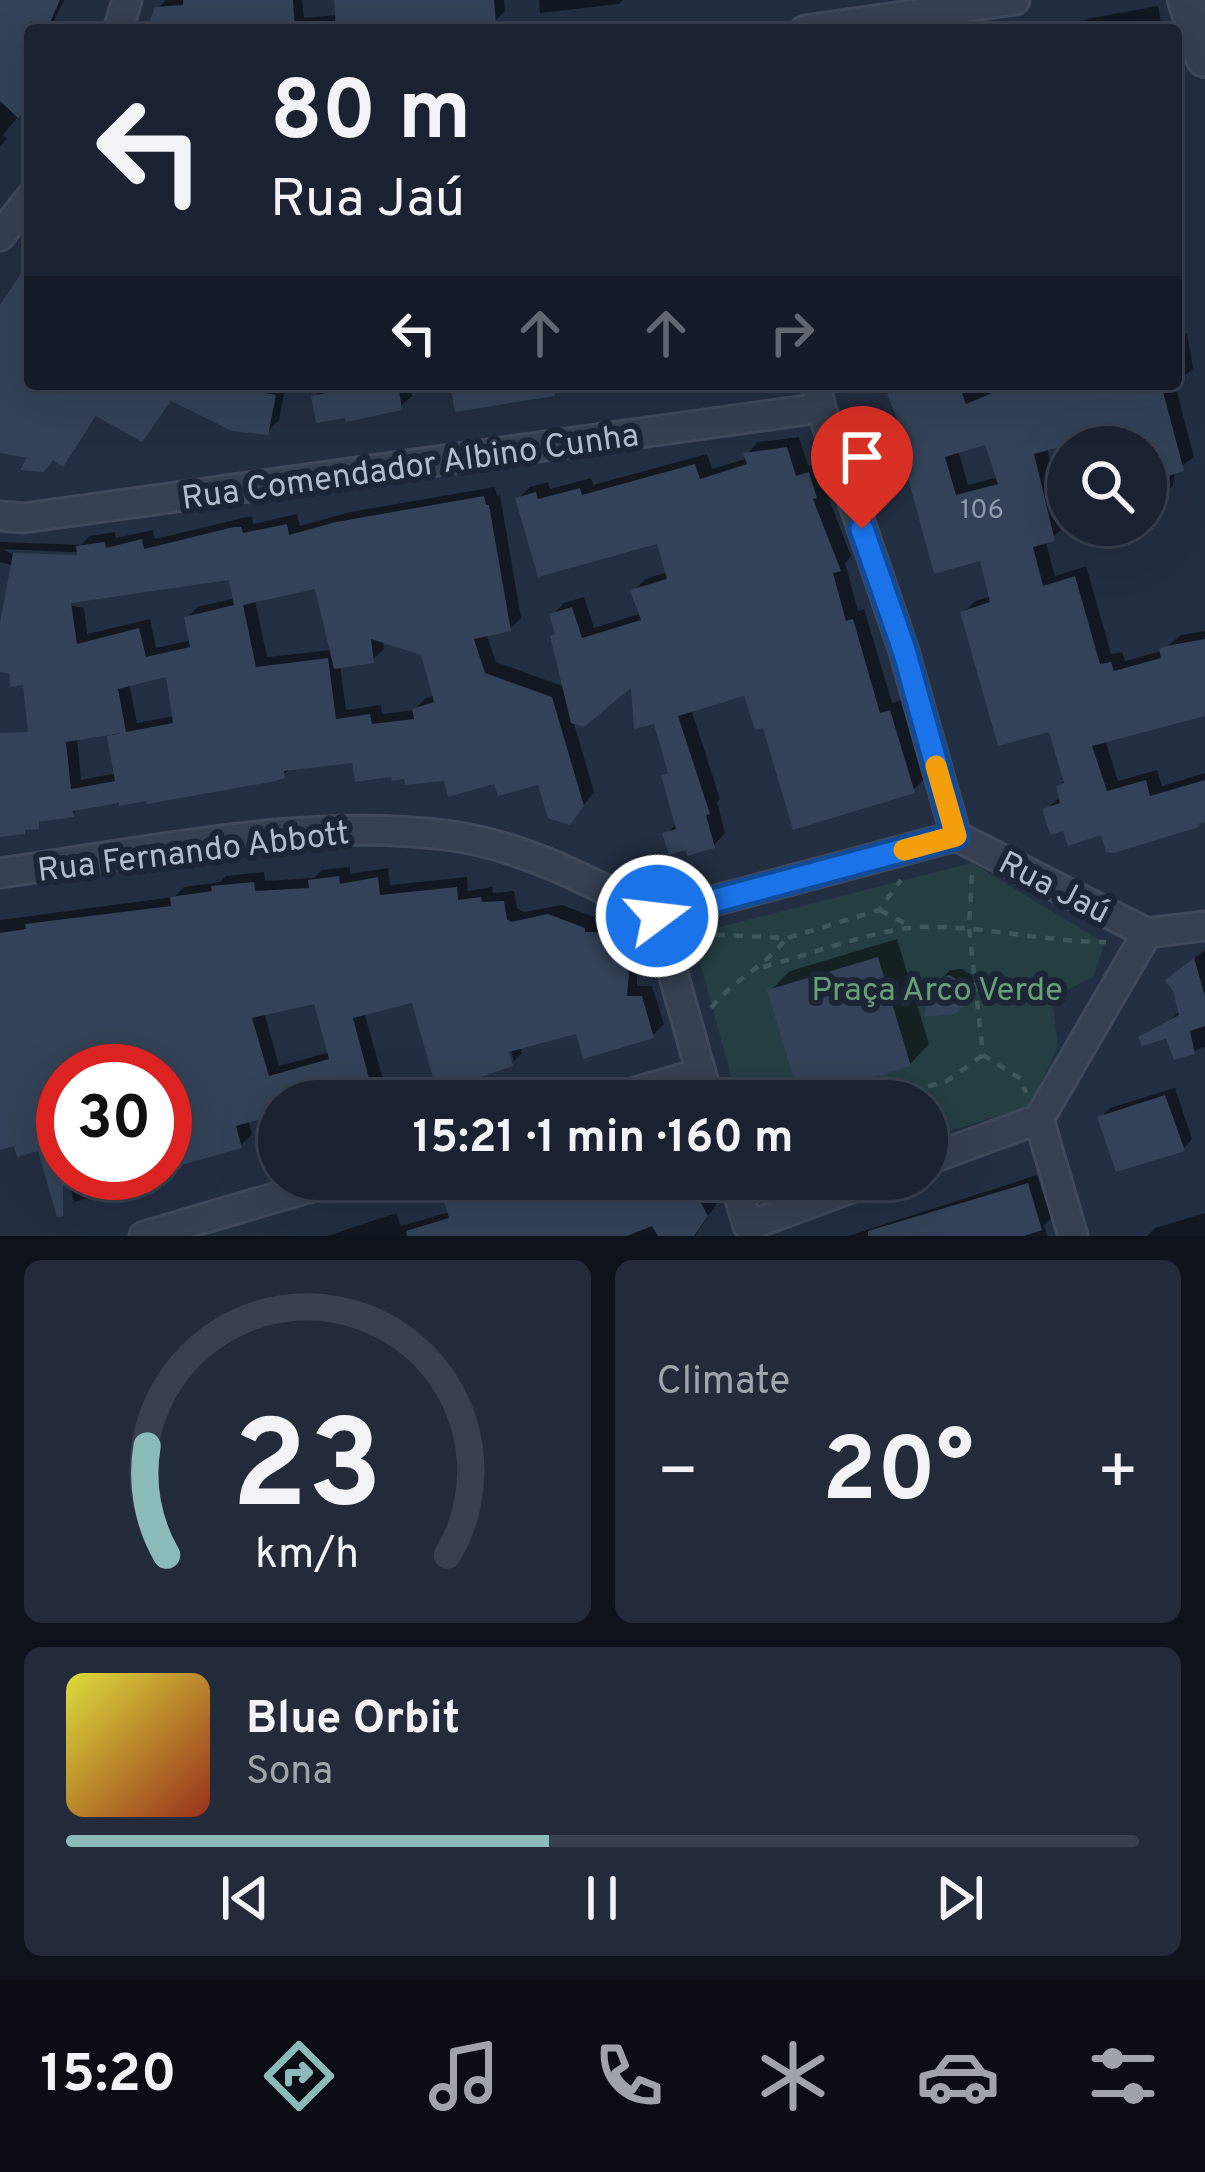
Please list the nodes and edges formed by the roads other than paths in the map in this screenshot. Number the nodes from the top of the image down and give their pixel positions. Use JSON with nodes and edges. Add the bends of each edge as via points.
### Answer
{"nodes":[{"id":1,"x":1015,"y":0,"type":"edge"},
{"id":2,"x":1187,"y":0,"type":"edge"},
{"id":3,"x":850,"y":24,"type":"edge"},
{"id":4,"x":1205,"y":58,"type":"edge"},
{"id":5,"x":24,"y":205,"type":"edge"},
{"id":6,"x":0,"y":236,"type":"edge"},
{"id":7,"x":819,"y":396,"type":"edge"},
{"id":8,"x":0,"y":516,"type":"edge"},
{"id":9,"x":956,"y":836,"type":"junction"},
{"id":10,"x":0,"y":873,"type":"edge"},
{"id":11,"x":657,"y":916,"type":"junction"},
{"id":12,"x":1205,"y":926,"type":"edge"},
{"id":13,"x":1147,"y":933,"type":"junction"},
{"id":14,"x":700,"y":1073,"type":"junction"},
{"id":15,"x":676,"y":1080,"type":"edge"},
{"id":16,"x":702,"y":1080,"type":"edge"},
{"id":17,"x":1039,"y":1119,"type":"junction"},
{"id":18,"x":948,"y":1152,"type":"edge"},
{"id":19,"x":267,"y":1200,"type":"edge"},
{"id":20,"x":738,"y":1200,"type":"edge"},
{"id":21,"x":823,"y":1200,"type":"edge"},
{"id":22,"x":745,"y":1231,"type":"edge"},
{"id":23,"x":144,"y":1236,"type":"edge"},
{"id":24,"x":1073,"y":1236,"type":"edge"}],
"edges":[{"from":1,"to":3,"type":"street"},
{"from":2,"to":4,"type":"street"},
{"from":5,"to":6,"type":"street"},
{"from":7,"to":8,"type":"street","name":"Rua Comendador Albino Cunha"},
{"from":7,"to":9,"type":"street"},
{"from":9,"to":11,"type":"street"},
{"from":9,"to":13,"type":"street","name":"Rua Jaú"},
{"from":10,"to":11,"type":"street","name":"Rua Fernando Abbott","via":[[324,829],[448,835],[560,866]]},
{"from":11,"to":14,"type":"street"},
{"from":12,"to":13,"type":"street"},
{"from":13,"to":17,"type":"street","name":"Rua Jaú"},
{"from":14,"to":15,"type":"street"},
{"from":14,"to":16,"type":"street"},
{"from":17,"to":18,"type":"street"},
{"from":17,"to":24,"type":"street"},
{"from":19,"to":23,"type":"street"},
{"from":20,"to":22,"type":"street"},
{"from":21,"to":22,"type":"street"}]}
